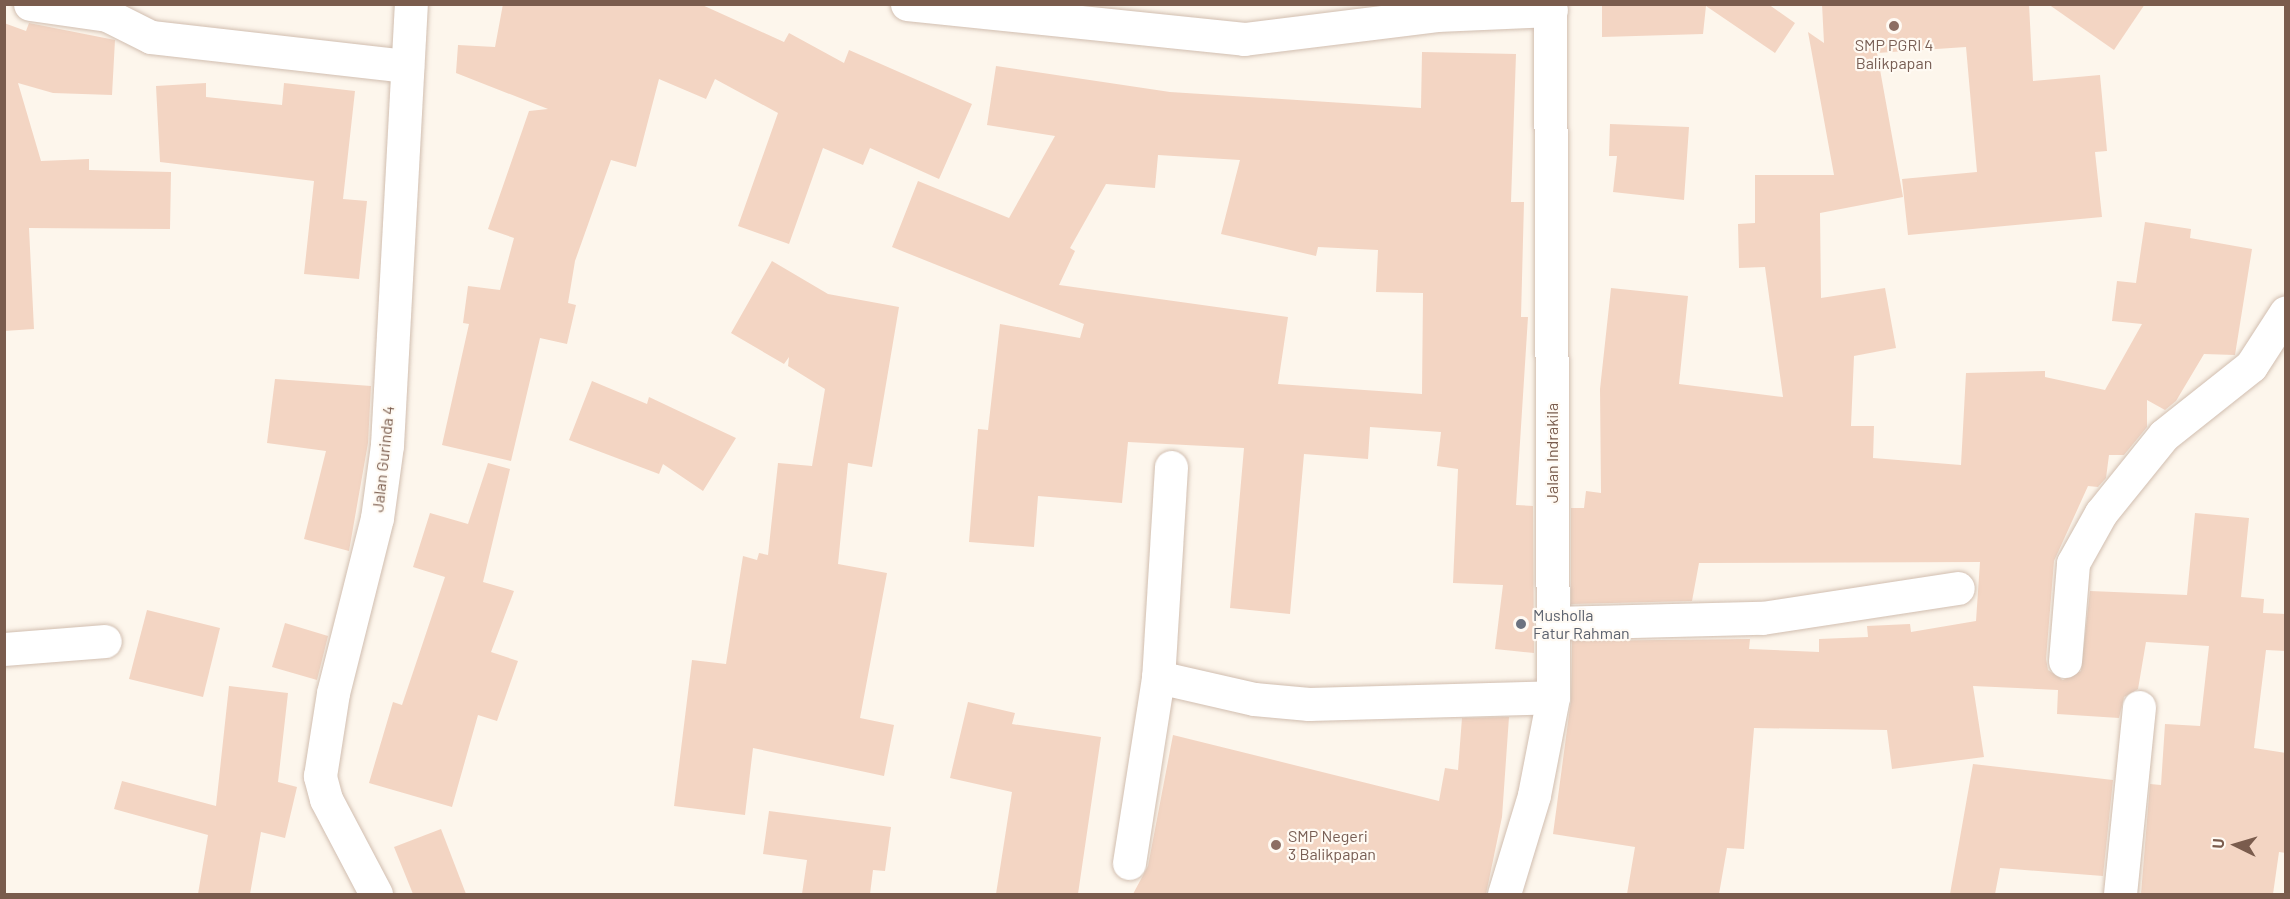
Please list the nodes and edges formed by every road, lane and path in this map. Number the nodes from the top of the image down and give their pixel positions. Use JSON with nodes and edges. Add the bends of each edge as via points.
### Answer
{"nodes":[{"id":1,"x":30,"y":4,"type":"edge"},
{"id":2,"x":411,"y":4,"type":"edge"},
{"id":3,"x":907,"y":4,"type":"edge"},
{"id":4,"x":1551,"y":7,"type":"edge"},
{"id":5,"x":1045,"y":10,"type":"edge"},
{"id":6,"x":407,"y":66,"type":"junction"},
{"id":7,"x":2286,"y":312,"type":"edge"},
{"id":8,"x":1171,"y":467,"type":"dead end"},
{"id":9,"x":1958,"y":588,"type":"dead end"},
{"id":10,"x":1552,"y":623,"type":"junction"},
{"id":11,"x":105,"y":641,"type":"dead end"},
{"id":12,"x":4,"y":649,"type":"edge"},
{"id":13,"x":2065,"y":661,"type":"dead end"},
{"id":14,"x":1158,"y":677,"type":"junction"},
{"id":15,"x":1553,"y":697,"type":"junction"},
{"id":16,"x":2139,"y":706,"type":"dead end"},
{"id":17,"x":1129,"y":863,"type":"dead end"},
{"id":18,"x":376,"y":894,"type":"edge"},
{"id":19,"x":1504,"y":894,"type":"edge"},
{"id":20,"x":2120,"y":894,"type":"edge"}],
"edges":[{"from":1,"to":6,"type":"street","via":[[107,15],[151,37]]},
{"from":2,"to":6,"type":"street","name":"Jalan Gurinda 4"},
{"from":3,"to":5,"type":"street"},
{"from":4,"to":5,"type":"street","via":[[1437,15],[1244,39]]},
{"from":4,"to":10,"type":"street","name":"Jalan Indrakila"},
{"from":6,"to":18,"type":"street","name":"Jalan Gurinda 4","via":[[383,473],[333,693],[320,776],[326,799]]},
{"from":7,"to":13,"type":"street","via":[[2251,366],[2164,435],[2101,513],[2073,562]]},
{"from":8,"to":14,"type":"street"},
{"from":9,"to":10,"type":"street","via":[[1762,618]]},
{"from":10,"to":15,"type":"street","name":"Jalan Indrakila"},
{"from":11,"to":12,"type":"street"},
{"from":14,"to":15,"type":"street","via":[[1254,699],[1309,704]]},
{"from":14,"to":17,"type":"street"},
{"from":15,"to":19,"type":"street","name":"Jalan Indrakila","via":[[1534,795]]},
{"from":16,"to":20,"type":"street"}]}
